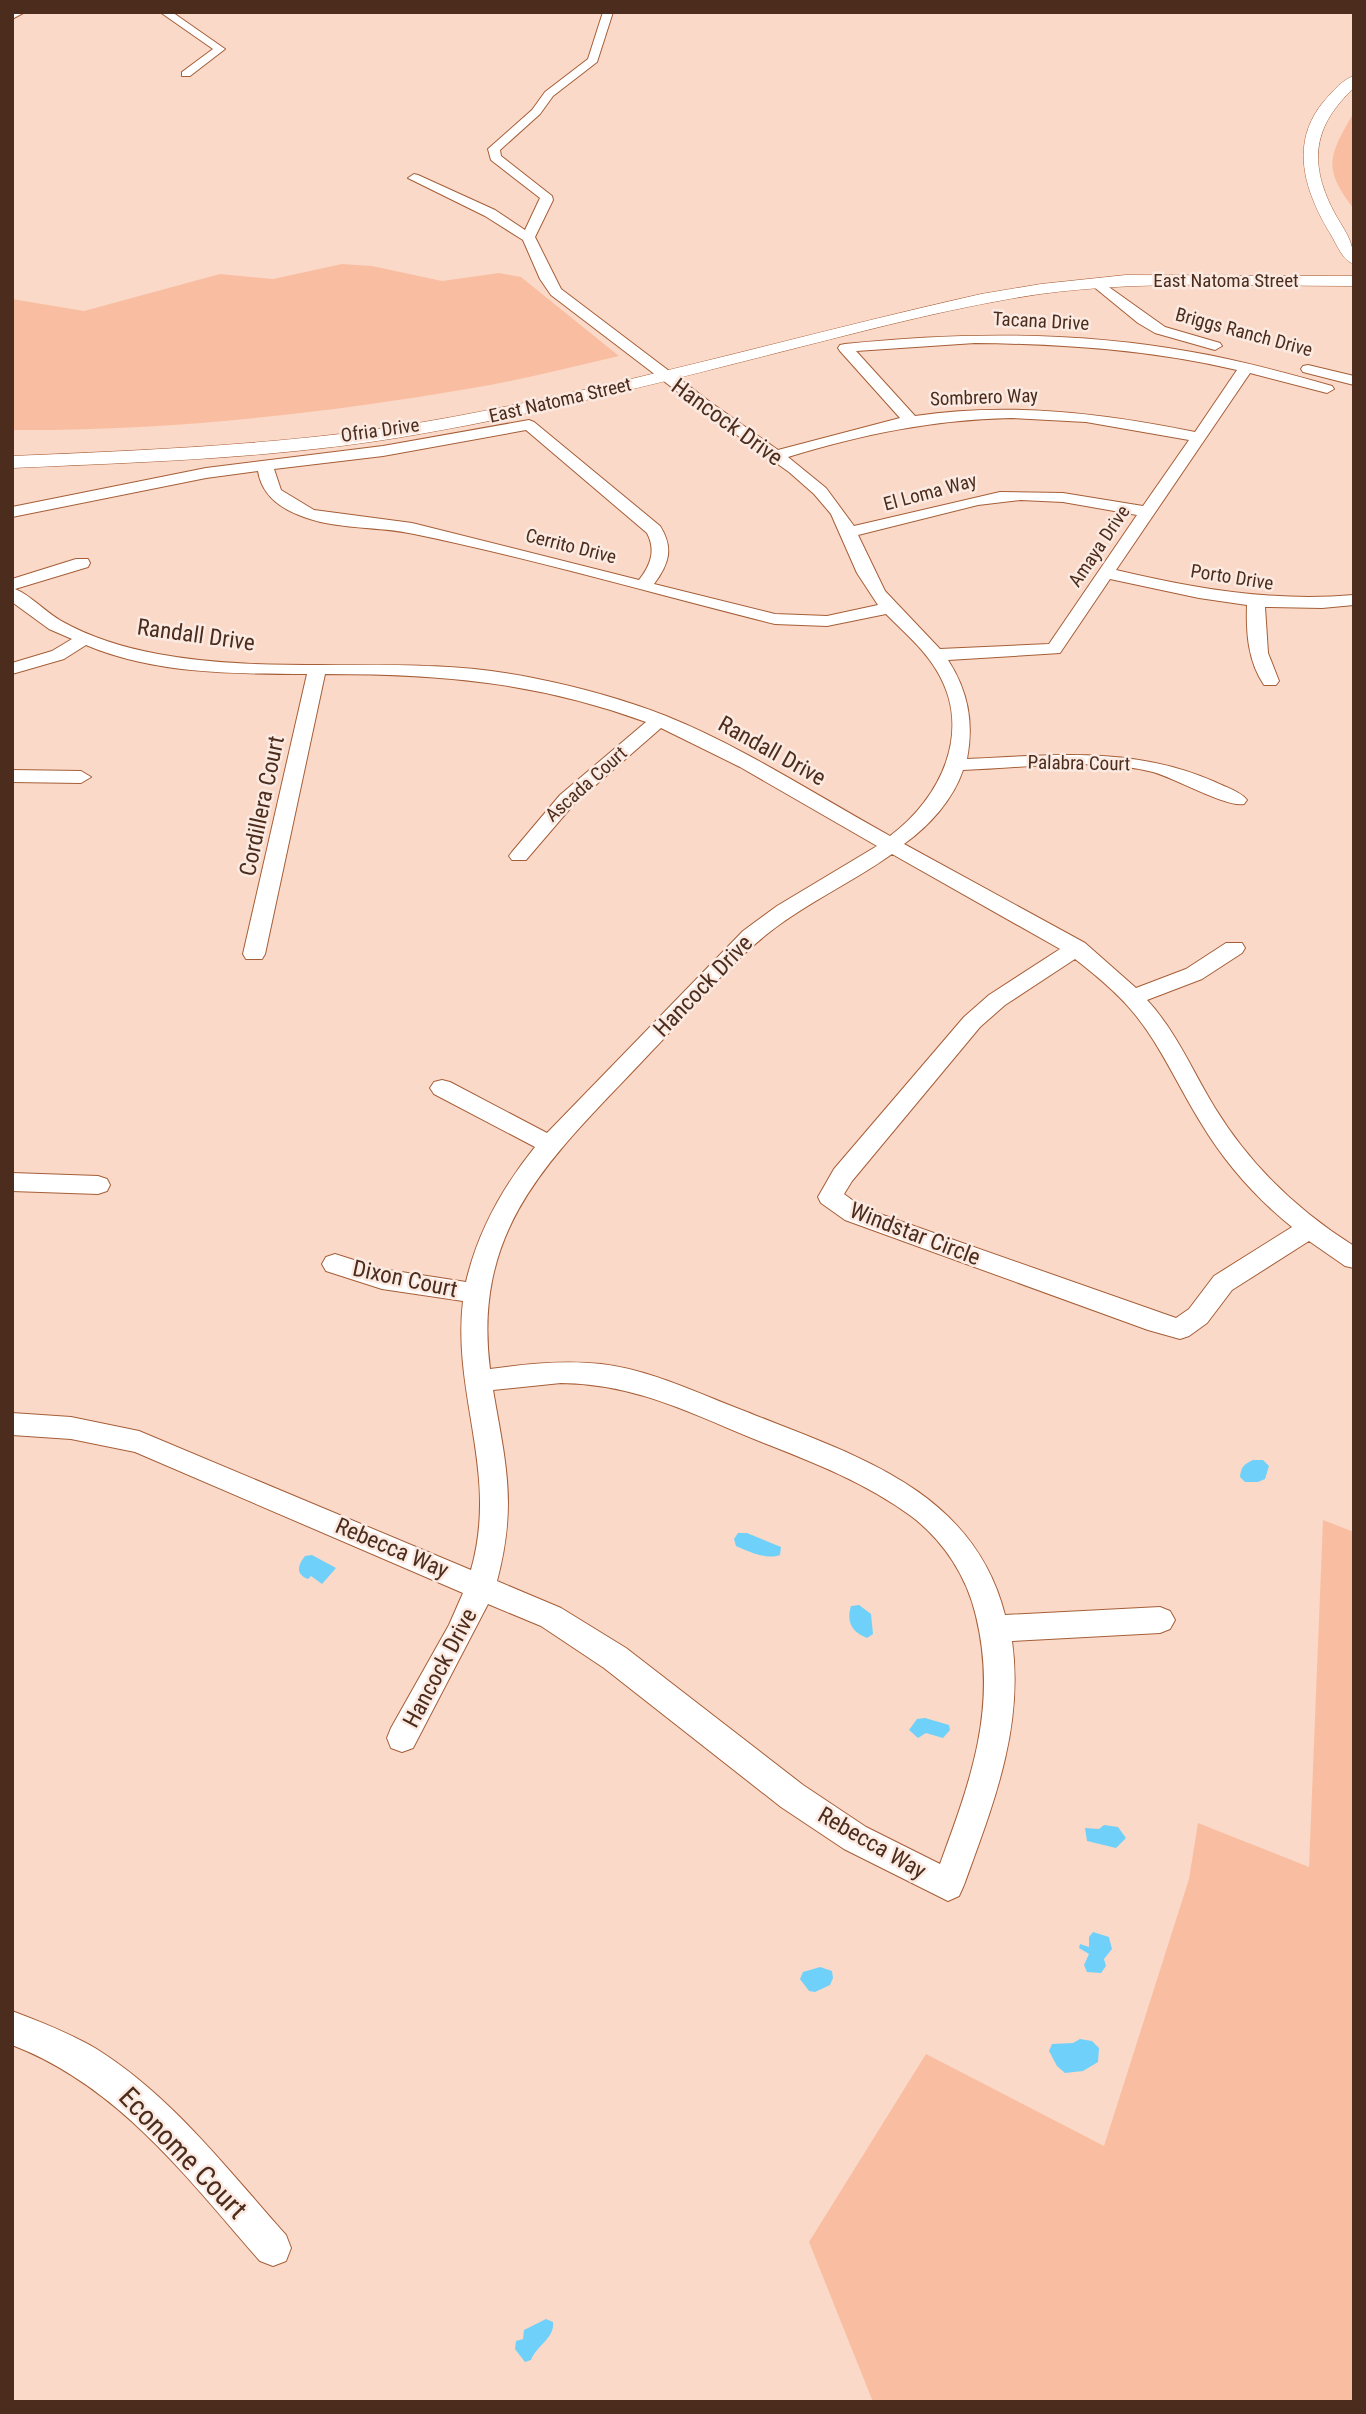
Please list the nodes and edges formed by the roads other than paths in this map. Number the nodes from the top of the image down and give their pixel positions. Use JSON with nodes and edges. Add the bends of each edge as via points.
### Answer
{"nodes":[{"id":1,"x":20,"y":12,"type":"edge"},
{"id":2,"x":166,"y":12,"type":"edge"},
{"id":3,"x":608,"y":12,"type":"edge"},
{"id":4,"x":12,"y":16,"type":"edge"},
{"id":5,"x":186,"y":74,"type":"dead end"},
{"id":6,"x":1354,"y":80,"type":"edge"},
{"id":7,"x":414,"y":178,"type":"dead end"},
{"id":8,"x":528,"y":237,"type":"junction"},
{"id":9,"x":1354,"y":259,"type":"edge"},
{"id":10,"x":1354,"y":282,"type":"edge"},
{"id":11,"x":1099,"y":284,"type":"junction"},
{"id":12,"x":1115,"y":298,"type":"junction"},
{"id":13,"x":981,"y":299,"type":"junction"},
{"id":14,"x":1246,"y":368,"type":"junction"},
{"id":15,"x":663,"y":375,"type":"junction"},
{"id":16,"x":1354,"y":380,"type":"edge"},
{"id":17,"x":1327,"y":389,"type":"dead end"},
{"id":18,"x":910,"y":420,"type":"junction"},
{"id":19,"x":1199,"y":436,"type":"junction"},
{"id":20,"x":774,"y":456,"type":"junction"},
{"id":21,"x":12,"y":463,"type":"edge"},
{"id":22,"x":265,"y":465,"type":"junction"},
{"id":23,"x":12,"y":512,"type":"edge"},
{"id":24,"x":1147,"y":512,"type":"junction"},
{"id":25,"x":849,"y":531,"type":"junction"},
{"id":26,"x":82,"y":563,"type":"dead end"},
{"id":27,"x":1107,"y":573,"type":"junction"},
{"id":28,"x":12,"y":585,"type":"edge"},
{"id":29,"x":643,"y":586,"type":"junction"},
{"id":30,"x":12,"y":594,"type":"edge"},
{"id":31,"x":1354,"y":600,"type":"edge"},
{"id":32,"x":1255,"y":603,"type":"junction"},
{"id":33,"x":891,"y":608,"type":"junction"},
{"id":34,"x":86,"y":638,"type":"junction"},
{"id":35,"x":936,"y":655,"type":"junction"},
{"id":36,"x":317,"y":668,"type":"junction"},
{"id":37,"x":12,"y":669,"type":"edge"},
{"id":38,"x":1270,"y":681,"type":"dead end"},
{"id":39,"x":660,"y":720,"type":"junction"},
{"id":40,"x":956,"y":765,"type":"junction"},
{"id":41,"x":12,"y":776,"type":"edge"},
{"id":42,"x":80,"y":777,"type":"dead end"},
{"id":43,"x":1237,"y":800,"type":"dead end"},
{"id":44,"x":891,"y":845,"type":"junction"},
{"id":45,"x":519,"y":856,"type":"dead end"},
{"id":46,"x":1077,"y":948,"type":"junction"},
{"id":47,"x":1234,"y":948,"type":"dead end"},
{"id":48,"x":254,"y":954,"type":"dead end"},
{"id":49,"x":1133,"y":998,"type":"junction"},
{"id":50,"x":442,"y":1088,"type":"dead end"},
{"id":51,"x":550,"y":1146,"type":"junction"},
{"id":52,"x":12,"y":1182,"type":"edge"},
{"id":53,"x":98,"y":1185,"type":"dead end"},
{"id":54,"x":1310,"y":1228,"type":"junction"},
{"id":55,"x":1354,"y":1259,"type":"edge"},
{"id":56,"x":335,"y":1264,"type":"dead end"},
{"id":57,"x":476,"y":1293,"type":"junction"},
{"id":58,"x":478,"y":1382,"type":"junction"},
{"id":59,"x":12,"y":1424,"type":"edge"},
{"id":60,"x":481,"y":1587,"type":"junction"},
{"id":61,"x":1160,"y":1620,"type":"dead end"},
{"id":62,"x":995,"y":1629,"type":"junction"},
{"id":63,"x":402,"y":1738,"type":"dead end"},
{"id":64,"x":12,"y":2028,"type":"edge"},
{"id":65,"x":272,"y":2248,"type":"dead end"}],
"edges":[{"from":1,"to":4,"type":"street"},
{"from":2,"to":5,"type":"street","via":[[220,49]]},
{"from":3,"to":8,"type":"street","via":[[593,60],[549,94],[536,112],[494,149],[495,157],[546,196]]},
{"from":6,"to":9,"type":"main road","via":[[1318,121],[1309,169],[1320,200]]},
{"from":7,"to":8,"type":"street","via":[[490,213]]},
{"from":8,"to":15,"type":"street","name":"Hancock Drive","via":[[550,285]]},
{"from":10,"to":11,"type":"main road","name":"East Natoma Street","via":[[1336,286]]},
{"from":11,"to":12,"type":"street","name":"Briggs Ranch Drive"},
{"from":11,"to":13,"type":"main road","name":"East Natoma Street"},
{"from":12,"to":13,"type":"main road","via":[[1086,291]]},
{"from":12,"to":16,"type":"street","name":"Briggs Ranch Drive","via":[[1168,332]]},
{"from":13,"to":15,"type":"main road","name":"East Natoma Street"},
{"from":14,"to":17,"type":"street","name":"Tacana Drive"},
{"from":14,"to":18,"type":"street","name":"Tacana Drive","via":[[1150,349],[1049,340],[949,339],[845,348]]},
{"from":14,"to":19,"type":"street","name":"Amaya Drive"},
{"from":15,"to":20,"type":"street","name":"Hancock Drive"},
{"from":15,"to":21,"type":"main road","name":"East Natoma Street","via":[[524,409],[363,438],[192,455]]},
{"from":18,"to":19,"type":"street","name":"Sombrero Way","via":[[987,413],[1055,414]]},
{"from":18,"to":20,"type":"street","name":"Sombrero Way"},
{"from":19,"to":24,"type":"street","name":"Amaya Drive"},
{"from":20,"to":25,"type":"street","name":"Hancock Drive","via":[[818,489]]},
{"from":22,"to":23,"type":"street","name":"Ofria Drive"},
{"from":22,"to":29,"type":"street","name":"Cerrito Drive","via":[[274,493],[310,514],[401,525]]},
{"from":22,"to":29,"type":"street","name":"Ofria Drive","via":[[408,447],[529,425],[653,530],[660,542],[661,561]]},
{"from":24,"to":25,"type":"street","name":"El Loma Way","via":[[1063,496],[1003,496],[884,527]]},
{"from":24,"to":27,"type":"street","name":"Amaya Drive"},
{"from":25,"to":33,"type":"street","name":"Hancock Drive","via":[[869,581]]},
{"from":26,"to":28,"type":"street"},
{"from":27,"to":32,"type":"street","name":"Porto Drive"},
{"from":27,"to":35,"type":"street","name":"Amaya Drive","via":[[1054,649]]},
{"from":29,"to":33,"type":"street","name":"Cerrito Drive","via":[[788,621],[840,620]]},
{"from":30,"to":34,"type":"street","name":"Randall Drive","via":[[42,617]]},
{"from":31,"to":32,"type":"street","name":"Porto Drive","via":[[1318,605]]},
{"from":32,"to":38,"type":"street","via":[[1255,645]]},
{"from":33,"to":35,"type":"street","name":"Hancock Drive"},
{"from":34,"to":36,"type":"street","name":"Randall Drive","via":[[142,655],[202,665]]},
{"from":34,"to":37,"type":"street","via":[[58,655]]},
{"from":35,"to":40,"type":"street","name":"Hancock Drive","via":[[960,706]]},
{"from":36,"to":39,"type":"street","name":"Randall Drive","via":[[403,668],[504,678],[584,694]]},
{"from":36,"to":48,"type":"street","name":"Cordillera Court"},
{"from":39,"to":44,"type":"street","name":"Randall Drive"},
{"from":39,"to":45,"type":"street","name":"Ascada Court","via":[[570,794]]},
{"from":40,"to":43,"type":"street","name":"Palabra Court","via":[[1132,763],[1181,775]]},
{"from":40,"to":44,"type":"street","name":"Hancock Drive","via":[[929,810]]},
{"from":41,"to":42,"type":"street"},
{"from":44,"to":46,"type":"street","name":"Randall Drive"},
{"from":44,"to":51,"type":"street","name":"Hancock Drive","via":[[789,908],[740,945]]},
{"from":46,"to":49,"type":"street","name":"Randall Drive"},
{"from":46,"to":54,"type":"street","name":"Windstar Circle","via":[[997,1000],[972,1022],[843,1175],[830,1198],[854,1214],[1180,1329],[1198,1317],[1223,1283]]},
{"from":47,"to":49,"type":"street","via":[[1194,974]]},
{"from":49,"to":54,"type":"street","name":"Randall Drive","via":[[1156,1026],[1208,1117],[1253,1176]]},
{"from":50,"to":51,"type":"street"},
{"from":51,"to":57,"type":"street","name":"Hancock Drive","via":[[507,1202],[483,1259]]},
{"from":52,"to":53,"type":"street"},
{"from":54,"to":55,"type":"street","name":"Randall Drive"},
{"from":56,"to":57,"type":"street","name":"Dixon Court","via":[[382,1279]]},
{"from":57,"to":58,"type":"street","name":"Hancock Drive"},
{"from":58,"to":60,"type":"street","name":"Hancock Drive","via":[[495,1488],[495,1520]]},
{"from":58,"to":62,"type":"street","name":"Rebecca Way","via":[[559,1371],[617,1376],[882,1480],[919,1505],[960,1549],[988,1601]]},
{"from":59,"to":60,"type":"street","name":"Rebecca Way","via":[[71,1428],[139,1442]]},
{"from":60,"to":62,"type":"street","name":"Rebecca Way","via":[[584,1635],[792,1796],[855,1838],[948,1885],[988,1774],[999,1721],[1001,1686]]},
{"from":60,"to":63,"type":"street","name":"Hancock Drive","via":[[456,1644]]},
{"from":61,"to":62,"type":"street"},
{"from":64,"to":65,"type":"street","name":"Econome Court","via":[[89,2064],[127,2091]]}]}
